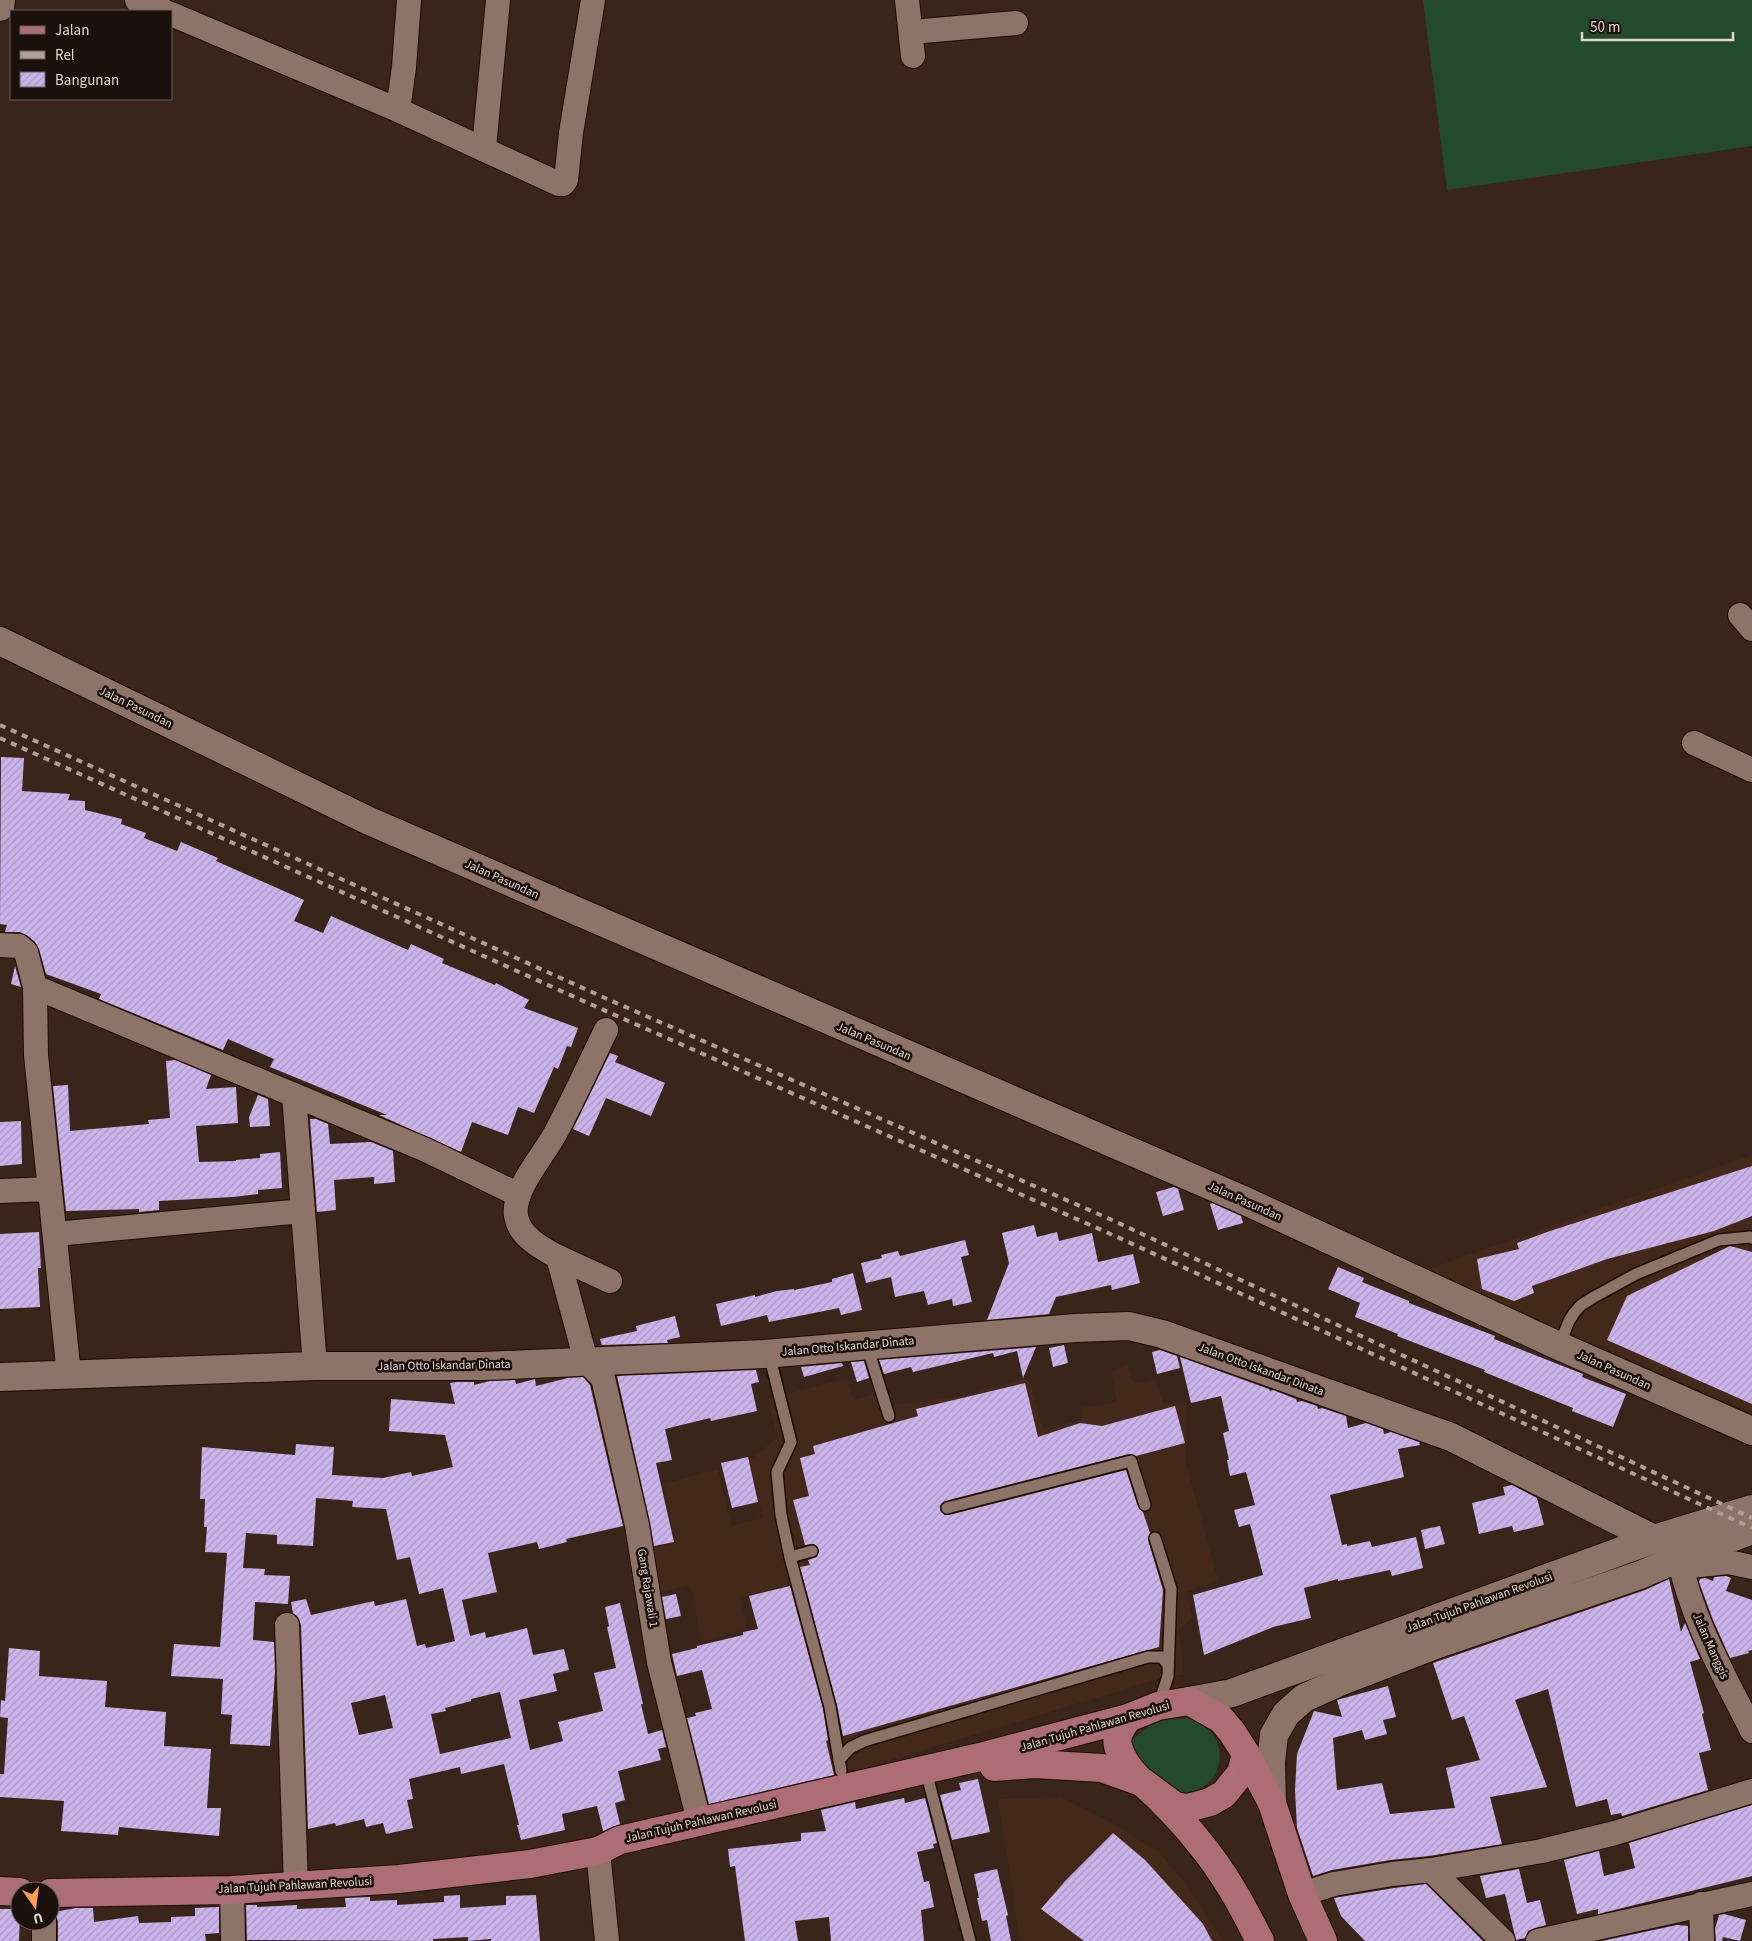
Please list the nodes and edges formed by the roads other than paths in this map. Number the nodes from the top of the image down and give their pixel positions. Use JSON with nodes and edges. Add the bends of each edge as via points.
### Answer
{"nodes":[{"id":1,"x":0,"y":0,"type":"edge"},
{"id":2,"x":137,"y":0,"type":"edge"},
{"id":3,"x":409,"y":0,"type":"edge"},
{"id":4,"x":498,"y":0,"type":"edge"},
{"id":5,"x":593,"y":0,"type":"edge"},
{"id":6,"x":907,"y":0,"type":"edge"},
{"id":7,"x":0,"y":7,"type":"edge"},
{"id":8,"x":162,"y":10,"type":"edge"},
{"id":9,"x":172,"y":14,"type":"edge"},
{"id":10,"x":1016,"y":23,"type":"dead end"},
{"id":11,"x":911,"y":32,"type":"junction"},
{"id":12,"x":913,"y":56,"type":"dead end"},
{"id":13,"x":398,"y":110,"type":"junction"},
{"id":14,"x":484,"y":148,"type":"junction"},
{"id":15,"x":0,"y":641,"type":"edge"},
{"id":16,"x":1694,"y":743,"type":"dead end"},
{"id":17,"x":1752,"y":770,"type":"edge"},
{"id":18,"x":0,"y":945,"type":"edge"},
{"id":19,"x":35,"y":987,"type":"junction"},
{"id":20,"x":606,"y":1030,"type":"dead end"},
{"id":21,"x":294,"y":1094,"type":"junction"},
{"id":22,"x":50,"y":1189,"type":"junction"},
{"id":23,"x":0,"y":1191,"type":"edge"},
{"id":24,"x":519,"y":1195,"type":"junction"},
{"id":25,"x":303,"y":1211,"type":"junction"},
{"id":26,"x":56,"y":1234,"type":"junction"},
{"id":27,"x":1752,"y":1238,"type":"edge"},
{"id":28,"x":558,"y":1258,"type":"junction"},
{"id":29,"x":610,"y":1281,"type":"dead end"},
{"id":30,"x":866,"y":1344,"type":"junction"},
{"id":31,"x":1559,"y":1346,"type":"junction"},
{"id":32,"x":768,"y":1353,"type":"junction"},
{"id":33,"x":586,"y":1361,"type":"junction"},
{"id":34,"x":315,"y":1366,"type":"junction"},
{"id":35,"x":68,"y":1375,"type":"junction"},
{"id":36,"x":0,"y":1377,"type":"edge"},
{"id":37,"x":889,"y":1416,"type":"dead end"},
{"id":38,"x":1752,"y":1430,"type":"edge"},
{"id":39,"x":1145,"y":1506,"type":"dead end"},
{"id":40,"x":947,"y":1508,"type":"dead end"},
{"id":41,"x":1752,"y":1509,"type":"edge"},
{"id":42,"x":1752,"y":1530,"type":"edge"},
{"id":43,"x":1155,"y":1538,"type":"dead end"},
{"id":44,"x":1654,"y":1539,"type":"junction"},
{"id":45,"x":812,"y":1551,"type":"dead end"},
{"id":46,"x":790,"y":1557,"type":"junction"},
{"id":47,"x":1680,"y":1562,"type":"junction"},
{"id":48,"x":1752,"y":1567,"type":"edge"},
{"id":49,"x":1177,"y":1592,"type":"dead end"},
{"id":50,"x":287,"y":1625,"type":"dead end"},
{"id":51,"x":1168,"y":1644,"type":"junction"},
{"id":52,"x":1168,"y":1665,"type":"junction"},
{"id":53,"x":1189,"y":1701,"type":"junction"},
{"id":54,"x":1158,"y":1706,"type":"junction"},
{"id":55,"x":1128,"y":1718,"type":"junction"},
{"id":56,"x":1752,"y":1731,"type":"edge"},
{"id":57,"x":1274,"y":1735,"type":"junction"},
{"id":58,"x":1246,"y":1754,"type":"junction"},
{"id":59,"x":842,"y":1773,"type":"junction"},
{"id":60,"x":928,"y":1779,"type":"junction"},
{"id":61,"x":1144,"y":1783,"type":"junction"},
{"id":62,"x":1752,"y":1791,"type":"edge"},
{"id":63,"x":1272,"y":1803,"type":"junction"},
{"id":64,"x":699,"y":1822,"type":"junction"},
{"id":65,"x":598,"y":1851,"type":"junction"},
{"id":66,"x":1431,"y":1870,"type":"junction"},
{"id":67,"x":296,"y":1886,"type":"junction"},
{"id":68,"x":232,"y":1890,"type":"junction"},
{"id":69,"x":60,"y":1893,"type":"edge"},
{"id":70,"x":1302,"y":1894,"type":"junction"},
{"id":71,"x":1752,"y":1894,"type":"edge"},
{"id":72,"x":1701,"y":1904,"type":"junction"},
{"id":73,"x":233,"y":1941,"type":"edge"},
{"id":74,"x":607,"y":1941,"type":"edge"},
{"id":75,"x":970,"y":1941,"type":"edge"},
{"id":76,"x":1260,"y":1941,"type":"edge"},
{"id":77,"x":1322,"y":1941,"type":"edge"},
{"id":78,"x":1503,"y":1941,"type":"edge"},
{"id":79,"x":1538,"y":1941,"type":"edge"},
{"id":80,"x":1702,"y":1941,"type":"edge"}],
"edges":[{"from":1,"to":7,"type":"street"},
{"from":2,"to":8,"type":"street"},
{"from":3,"to":13,"type":"street"},
{"from":4,"to":14,"type":"street"},
{"from":5,"to":14,"type":"street","via":[[566,180],[559,184]]},
{"from":6,"to":11,"type":"street"},
{"from":9,"to":13,"type":"street"},
{"from":10,"to":11,"type":"street"},
{"from":11,"to":12,"type":"street"},
{"from":13,"to":14,"type":"street"},
{"from":15,"to":31,"type":"street","name":"Jalan Pasundan","via":[[367,820],[1241,1199]]},
{"from":16,"to":17,"type":"street"},
{"from":18,"to":19,"type":"street","via":[[18,946],[26,952]]},
{"from":19,"to":21,"type":"street"},
{"from":19,"to":22,"type":"street","via":[[36,1055]]},
{"from":20,"to":24,"type":"street","via":[[555,1135]]},
{"from":21,"to":24,"type":"street","via":[[426,1150]]},
{"from":21,"to":25,"type":"street"},
{"from":22,"to":23,"type":"street"},
{"from":22,"to":26,"type":"street"},
{"from":24,"to":28,"type":"street","via":[[516,1214],[520,1229]]},
{"from":25,"to":26,"type":"street"},
{"from":25,"to":34,"type":"street"},
{"from":26,"to":35,"type":"street"},
{"from":27,"to":31,"type":"lane","via":[[1719,1240],[1636,1274],[1594,1296],[1574,1313]]},
{"from":28,"to":29,"type":"street"},
{"from":28,"to":33,"type":"street"},
{"from":30,"to":32,"type":"street","name":"Jalan Otto Iskandar Dinata"},
{"from":30,"to":37,"type":"lane"},
{"from":30,"to":44,"type":"street","name":"Jalan Otto Iskandar Dinata","via":[[1129,1326],[1162,1334],[1451,1437]]},
{"from":31,"to":38,"type":"street","name":"Jalan Pasundan"},
{"from":32,"to":33,"type":"street","name":"Jalan Otto Iskandar Dinata"},
{"from":32,"to":46,"type":"lane","via":[[791,1442],[777,1472],[781,1515]]},
{"from":33,"to":34,"type":"street","name":"Jalan Otto Iskandar Dinata","via":[[482,1366]]},
{"from":33,"to":64,"type":"street","name":"Gang Rajawali 1","via":[[603,1378],[638,1525],[659,1662]]},
{"from":34,"to":35,"type":"street","name":"Jalan Otto Iskandar Dinata"},
{"from":35,"to":36,"type":"street","name":"Jalan Otto Iskandar Dinata"},
{"from":39,"to":40,"type":"lane","via":[[1131,1461]]},
{"from":41,"to":44,"type":"street","name":"Jalan Tujuh Pahlawan Revolusi"},
{"from":42,"to":47,"type":"street","name":"Jalan Tujuh Pahlawan Revolusi"},
{"from":43,"to":51,"type":"lane","via":[[1171,1589]]},
{"from":44,"to":53,"type":"street","name":"Jalan Tujuh Pahlawan Revolusi","via":[[1232,1693]]},
{"from":45,"to":46,"type":"lane"},
{"from":46,"to":59,"type":"lane","via":[[830,1707]]},
{"from":47,"to":48,"type":"street","via":[[1728,1562]]},
{"from":47,"to":56,"type":"street","name":"Jalan Manggis","via":[[1705,1639]]},
{"from":47,"to":57,"type":"street","name":"Jalan Tujuh Pahlawan Revolusi","via":[[1438,1644],[1342,1681],[1304,1698],[1286,1714]]},
{"from":49,"to":51,"type":"lane","via":[[1174,1634]]},
{"from":50,"to":67,"type":"street"},
{"from":51,"to":52,"type":"lane"},
{"from":52,"to":54,"type":"lane","via":[[1168,1676]]},
{"from":52,"to":59,"type":"lane","via":[[1162,1657],[1148,1657],[864,1741],[850,1748]]},
{"from":53,"to":54,"type":"main road","name":"Jalan Tujuh Pahlawan Revolusi"},
{"from":53,"to":58,"type":"main road","via":[[1221,1719]]},
{"from":54,"to":55,"type":"main road","name":"Jalan Tujuh Pahlawan Revolusi"},
{"from":55,"to":59,"type":"main road","name":"Jalan Tujuh Pahlawan Revolusi","via":[[980,1757]]},
{"from":55,"to":61,"type":"main road","via":[[1118,1731],[1118,1747],[1131,1772]]},
{"from":57,"to":58,"type":"street","via":[[1261,1747]]},
{"from":57,"to":63,"type":"street","name":"Jalan Tujuh Pahlawan Revolusi"},
{"from":58,"to":61,"type":"main road","via":[[1241,1773],[1224,1794],[1210,1802],[1188,1808],[1175,1806]]},
{"from":58,"to":63,"type":"main road"},
{"from":59,"to":64,"type":"main road","name":"Jalan Tujuh Pahlawan Revolusi"},
{"from":60,"to":61,"type":"main road","name":"Jalan Tujuh Pahlawan Revolusi","via":[[979,1768],[1042,1764],[1102,1768]]},
{"from":60,"to":65,"type":"main road","name":"Jalan Tujuh Pahlawan Revolusi","via":[[622,1856]]},
{"from":60,"to":75,"type":"lane"},
{"from":61,"to":76,"type":"main road","via":[[1199,1841],[1237,1895]]},
{"from":62,"to":66,"type":"street","via":[[1551,1849]]},
{"from":63,"to":70,"type":"main road"},
{"from":64,"to":65,"type":"main road","name":"Jalan Tujuh Pahlawan Revolusi","via":[[620,1840]]},
{"from":65,"to":67,"type":"main road","name":"Jalan Tujuh Pahlawan Revolusi","via":[[467,1872]]},
{"from":65,"to":74,"type":"street"},
{"from":66,"to":70,"type":"street","via":[[1334,1884]]},
{"from":66,"to":78,"type":"street"},
{"from":67,"to":68,"type":"main road","name":"Jalan Tujuh Pahlawan Revolusi"},
{"from":68,"to":69,"type":"main road","name":"Jalan Tujuh Pahlawan Revolusi"},
{"from":68,"to":73,"type":"street"},
{"from":70,"to":77,"type":"main road"},
{"from":71,"to":72,"type":"street"},
{"from":72,"to":79,"type":"street"},
{"from":72,"to":80,"type":"street"}]}
